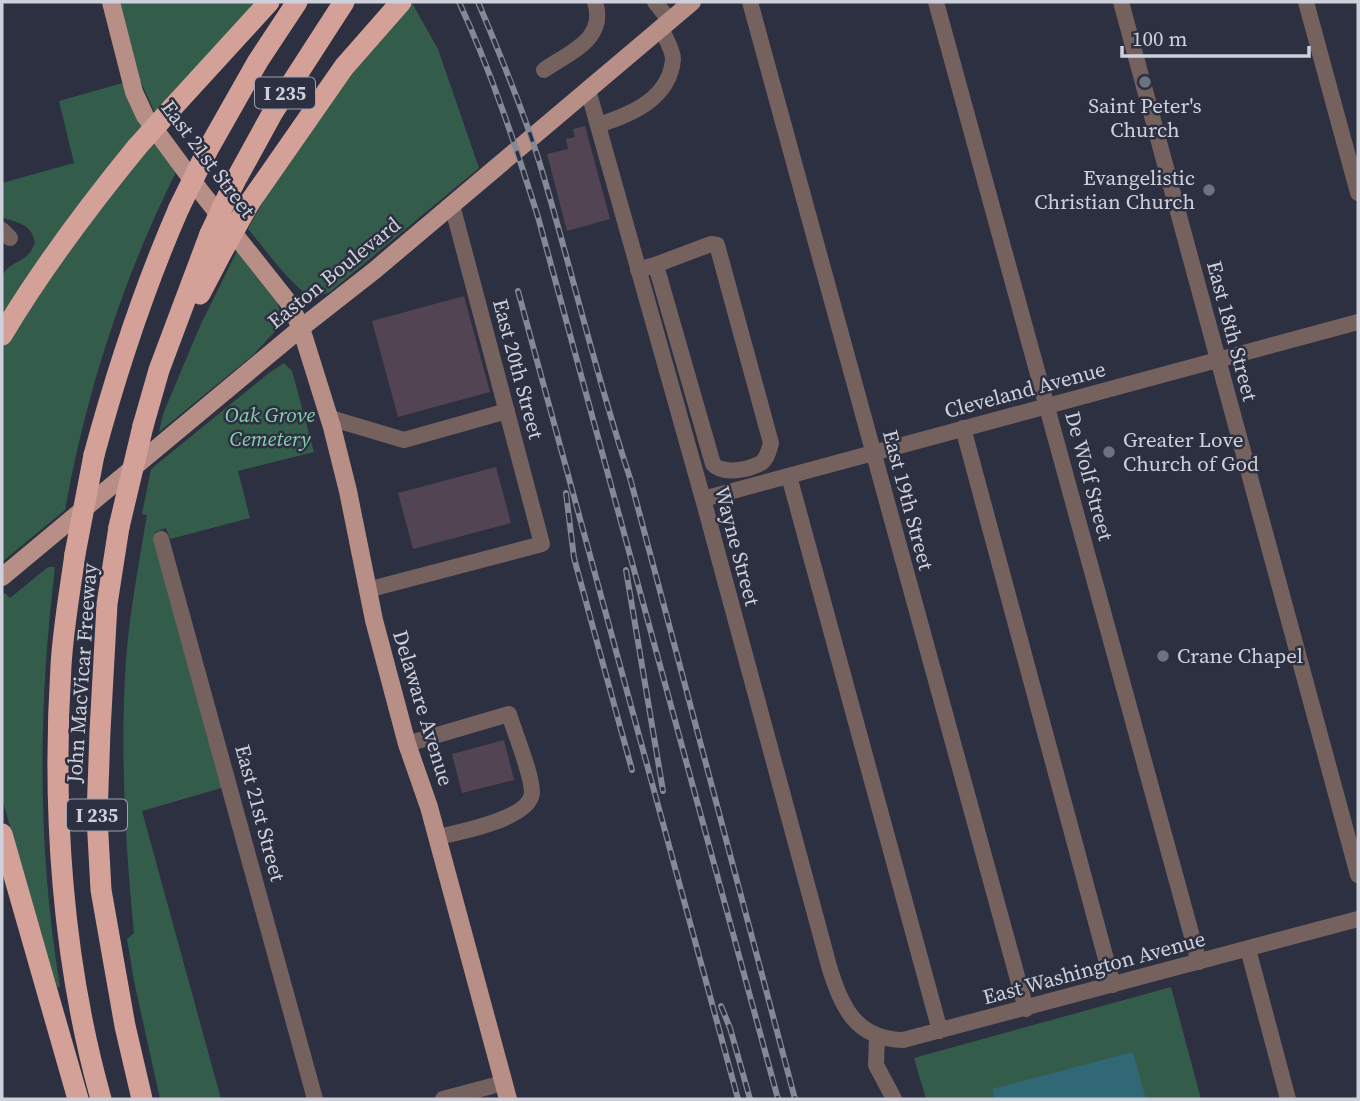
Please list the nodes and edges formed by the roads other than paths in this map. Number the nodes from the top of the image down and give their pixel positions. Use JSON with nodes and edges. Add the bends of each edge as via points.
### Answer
{"nodes":[{"id":1,"x":111,"y":2,"type":"edge"},
{"id":2,"x":268,"y":2,"type":"edge"},
{"id":3,"x":297,"y":2,"type":"edge"},
{"id":4,"x":401,"y":2,"type":"edge"},
{"id":5,"x":595,"y":2,"type":"edge"},
{"id":6,"x":655,"y":2,"type":"edge"},
{"id":7,"x":692,"y":2,"type":"edge"},
{"id":8,"x":750,"y":2,"type":"edge"},
{"id":9,"x":936,"y":2,"type":"edge"},
{"id":10,"x":1121,"y":2,"type":"edge"},
{"id":11,"x":1306,"y":2,"type":"edge"},
{"id":12,"x":342,"y":4,"type":"edge"},
{"id":13,"x":666,"y":24,"type":"junction"},
{"id":14,"x":544,"y":70,"type":"dead end"},
{"id":15,"x":588,"y":90,"type":"junction"},
{"id":16,"x":598,"y":125,"type":"junction"},
{"id":17,"x":1358,"y":193,"type":"edge"},
{"id":18,"x":452,"y":205,"type":"junction"},
{"id":19,"x":217,"y":241,"type":"junction"},
{"id":20,"x":655,"y":265,"type":"junction"},
{"id":21,"x":638,"y":270,"type":"junction"},
{"id":22,"x":1358,"y":322,"type":"edge"},
{"id":23,"x":301,"y":328,"type":"junction"},
{"id":24,"x":2,"y":335,"type":"edge"},
{"id":25,"x":1218,"y":360,"type":"junction"},
{"id":26,"x":1048,"y":406,"type":"junction"},
{"id":27,"x":507,"y":411,"type":"junction"},
{"id":28,"x":330,"y":418,"type":"junction"},
{"id":29,"x":963,"y":428,"type":"junction"},
{"id":30,"x":873,"y":453,"type":"junction"},
{"id":31,"x":789,"y":476,"type":"junction"},
{"id":32,"x":703,"y":499,"type":"junction"},
{"id":33,"x":161,"y":539,"type":"dead end"},
{"id":34,"x":2,"y":577,"type":"edge"},
{"id":35,"x":367,"y":590,"type":"junction"},
{"id":36,"x":407,"y":744,"type":"junction"},
{"id":37,"x":2,"y":834,"type":"edge"},
{"id":38,"x":438,"y":837,"type":"junction"},
{"id":39,"x":1358,"y":874,"type":"edge"},
{"id":40,"x":1358,"y":919,"type":"edge"},
{"id":41,"x":1248,"y":949,"type":"junction"},
{"id":42,"x":1199,"y":962,"type":"junction"},
{"id":43,"x":1113,"y":985,"type":"junction"},
{"id":44,"x":1026,"y":1009,"type":"junction"},
{"id":45,"x":940,"y":1031,"type":"junction"},
{"id":46,"x":877,"y":1036,"type":"junction"},
{"id":47,"x":506,"y":1091,"type":"edge"},
{"id":48,"x":78,"y":1099,"type":"edge"},
{"id":49,"x":101,"y":1099,"type":"edge"},
{"id":50,"x":142,"y":1099,"type":"edge"},
{"id":51,"x":315,"y":1099,"type":"edge"},
{"id":52,"x":443,"y":1099,"type":"edge"},
{"id":53,"x":894,"y":1099,"type":"edge"},
{"id":54,"x":1288,"y":1099,"type":"edge"}],
"edges":[{"from":1,"to":23,"type":"main road","name":"East 21st Street","via":[[134,92],[145,116],[282,293]]},
{"from":2,"to":24,"type":"highway","bridge":true,"via":[[137,146],[83,213]]},
{"from":3,"to":49,"type":"highway","name":"John MacVicar Freeway","number":"I 235","bridge":true,"via":[[207,151],[154,265],[94,455],[75,554],[61,663],[60,848],[73,959]]},
{"from":4,"to":19,"type":"highway","bridge":true,"via":[[344,67],[250,202]]},
{"from":5,"to":14,"type":"street","via":[[597,28]]},
{"from":6,"to":13,"type":"street"},
{"from":7,"to":13,"type":"main road","name":"Easton Boulevard"},
{"from":8,"to":30,"type":"street","name":"East 19th Street"},
{"from":9,"to":26,"type":"street","name":"De Wolf Street"},
{"from":10,"to":25,"type":"street","name":"East 18th Street"},
{"from":11,"to":17,"type":"street"},
{"from":12,"to":19,"type":"highway","number":"I 235","bridge":true,"via":[[234,183]]},
{"from":13,"to":15,"type":"main road","name":"Easton Boulevard"},
{"from":13,"to":16,"type":"street","via":[[673,57],[656,97],[629,115]]},
{"from":15,"to":16,"type":"street","name":"Wayne Street"},
{"from":15,"to":18,"type":"main road","name":"Easton Boulevard"},
{"from":16,"to":21,"type":"street","name":"Wayne Street"},
{"from":18,"to":23,"type":"main road","name":"Easton Boulevard"},
{"from":18,"to":27,"type":"street","name":"East 20th Street"},
{"from":19,"to":50,"type":"highway","name":"John MacVicar Freeway","number":"I 235","bridge":true,"via":[[159,370],[119,527],[107,604],[97,817],[103,902]]},
{"from":20,"to":20,"type":"street","via":[[713,464],[727,472],[762,462],[771,443],[718,245]]},
{"from":20,"to":21,"type":"street"},
{"from":21,"to":32,"type":"street","name":"Wayne Street"},
{"from":22,"to":25,"type":"street","name":"Cleveland Avenue"},
{"from":23,"to":28,"type":"main road","name":"Delaware Avenue"},
{"from":23,"to":34,"type":"main road","name":"Easton Boulevard"},
{"from":25,"to":26,"type":"street","name":"Cleveland Avenue"},
{"from":25,"to":39,"type":"street","name":"East 18th Street"},
{"from":26,"to":29,"type":"street","name":"Cleveland Avenue"},
{"from":26,"to":42,"type":"street","name":"De Wolf Street"},
{"from":27,"to":28,"type":"street","via":[[404,440]]},
{"from":27,"to":35,"type":"street","name":"East 20th Street","via":[[542,544]]},
{"from":28,"to":35,"type":"main road","name":"Delaware Avenue"},
{"from":29,"to":30,"type":"street","name":"Cleveland Avenue"},
{"from":29,"to":43,"type":"street"},
{"from":30,"to":31,"type":"street","name":"Cleveland Avenue"},
{"from":30,"to":44,"type":"street","name":"East 19th Street"},
{"from":31,"to":32,"type":"street","name":"Cleveland Avenue"},
{"from":31,"to":45,"type":"street"},
{"from":32,"to":46,"type":"street","name":"Wayne Street","via":[[836,991],[858,1024]]},
{"from":33,"to":51,"type":"street","name":"East 21st Street"},
{"from":35,"to":36,"type":"main road","name":"Delaware Avenue"},
{"from":36,"to":38,"type":"main road","name":"Delaware Avenue"},
{"from":36,"to":38,"type":"street","via":[[509,715],[532,795],[526,805],[506,818]]},
{"from":37,"to":48,"type":"highway"},
{"from":38,"to":47,"type":"main road","name":"Delaware Avenue"},
{"from":40,"to":41,"type":"street","name":"East Washington Avenue"},
{"from":41,"to":42,"type":"street","name":"East Washington Avenue"},
{"from":41,"to":54,"type":"street"},
{"from":42,"to":43,"type":"street","name":"East Washington Avenue"},
{"from":43,"to":44,"type":"street","name":"East Washington Avenue"},
{"from":44,"to":45,"type":"street","name":"East Washington Avenue"},
{"from":45,"to":46,"type":"street","name":"East Washington Avenue","via":[[903,1040]]},
{"from":46,"to":53,"type":"street","via":[[876,1065]]},
{"from":47,"to":52,"type":"street"}]}
